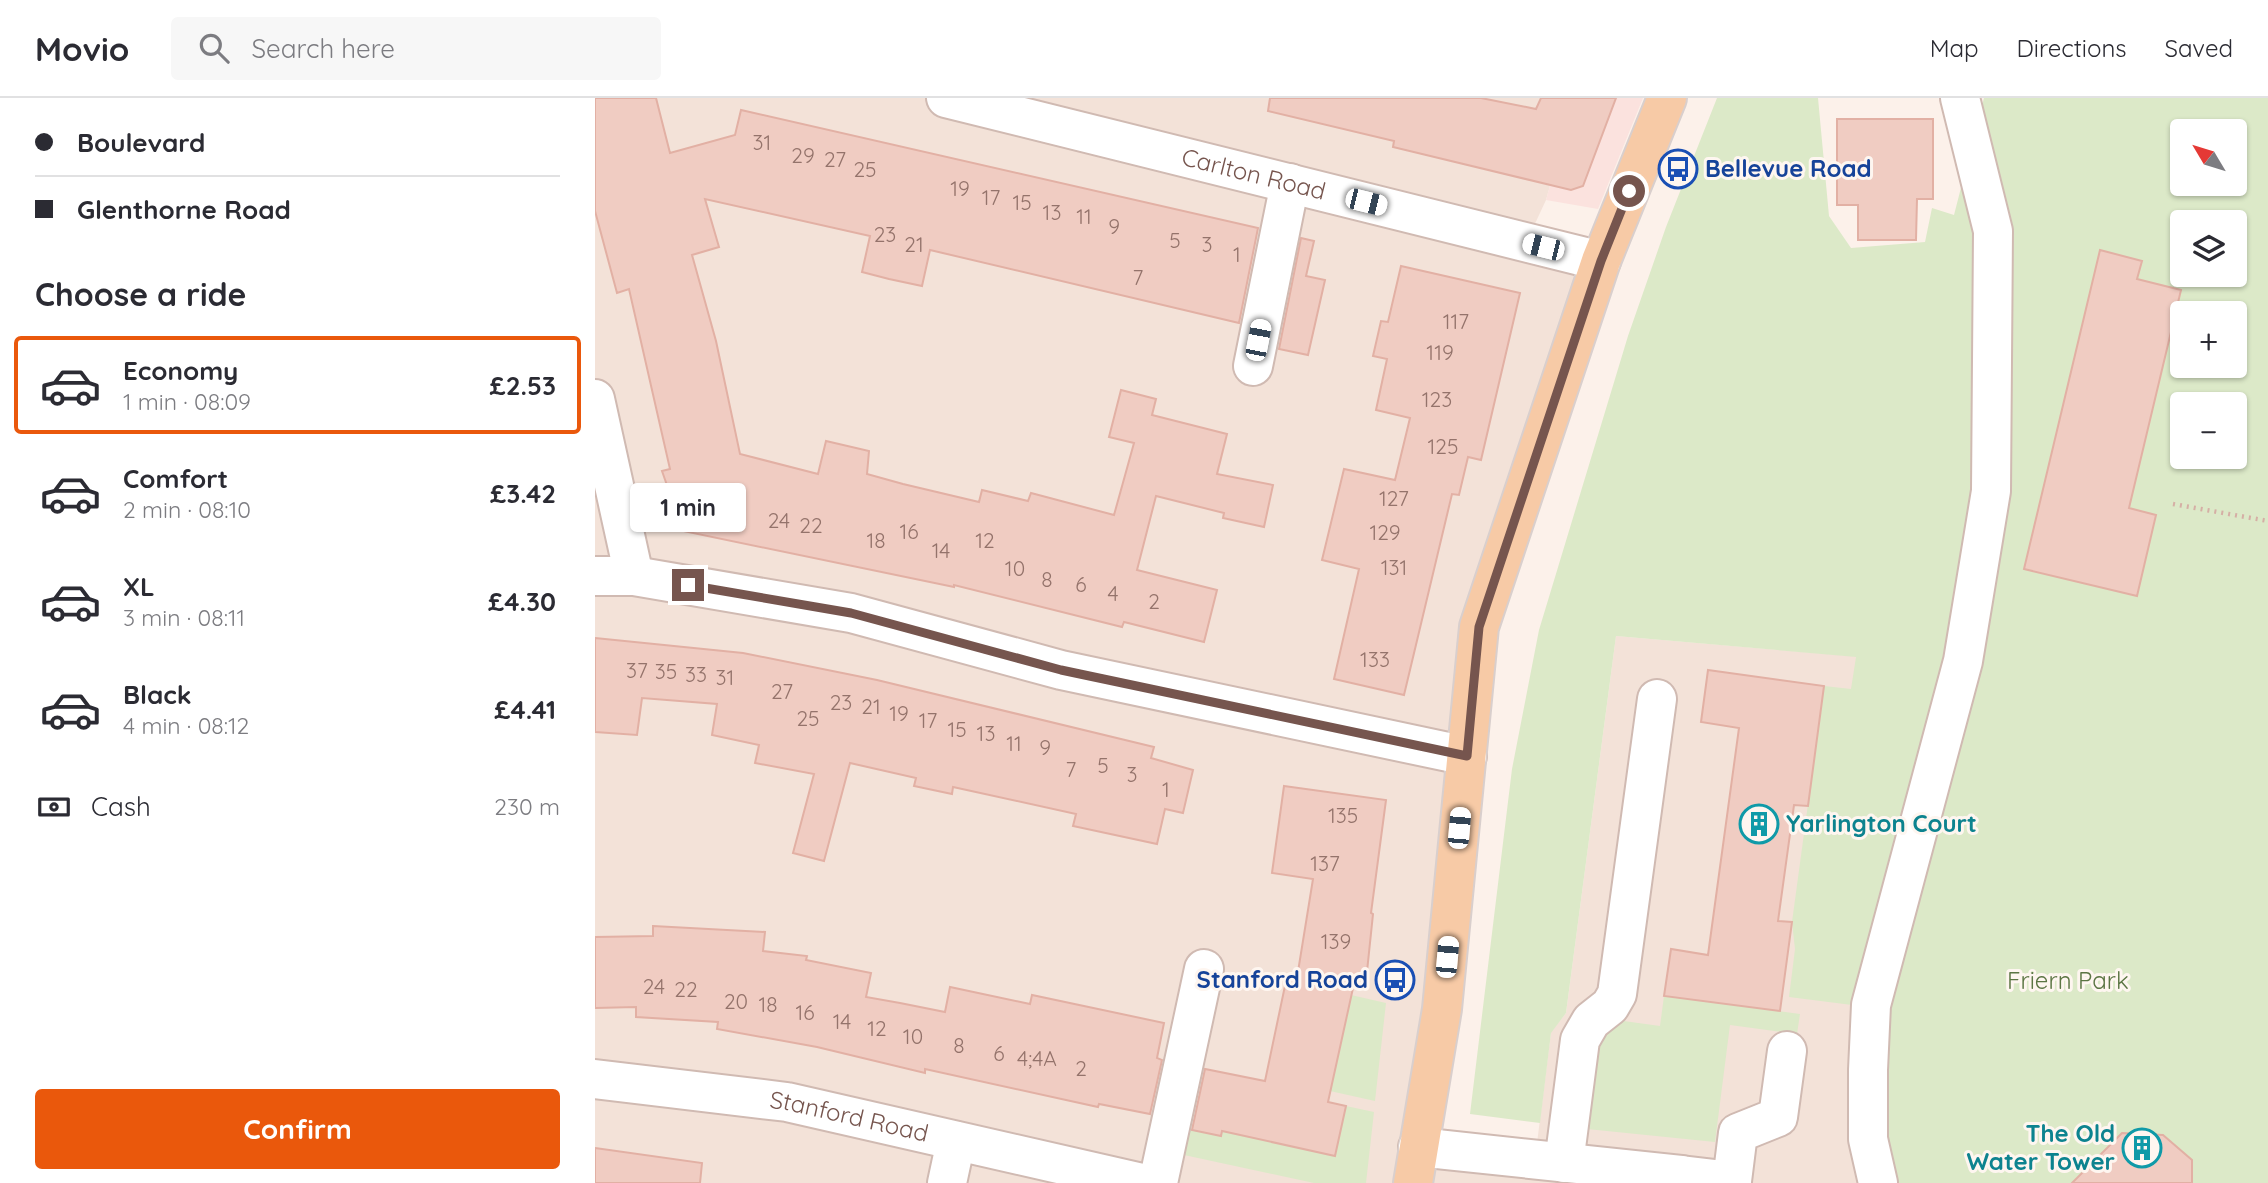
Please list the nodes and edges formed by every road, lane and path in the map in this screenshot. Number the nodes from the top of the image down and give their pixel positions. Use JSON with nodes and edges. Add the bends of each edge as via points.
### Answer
{"nodes":[{"id":1,"x":946,"y":98,"type":"edge"},
{"id":2,"x":1667,"y":98,"type":"edge"},
{"id":3,"x":1960,"y":98,"type":"edge"},
{"id":4,"x":1290,"y":183,"type":"junction"},
{"id":5,"x":1601,"y":261,"type":"junction"},
{"id":6,"x":1253,"y":366,"type":"dead end"},
{"id":7,"x":595,"y":399,"type":"edge"},
{"id":8,"x":2173,"y":504,"type":"dead end"},
{"id":9,"x":2268,"y":521,"type":"edge"},
{"id":10,"x":595,"y":576,"type":"edge"},
{"id":11,"x":634,"y":576,"type":"junction"},
{"id":12,"x":1657,"y":699,"type":"dead end"},
{"id":13,"x":1467,"y":756,"type":"junction"},
{"id":14,"x":1204,"y":969,"type":"dead end"},
{"id":15,"x":1787,"y":1051,"type":"dead end"},
{"id":16,"x":595,"y":1079,"type":"edge"},
{"id":17,"x":956,"y":1141,"type":"junction"},
{"id":18,"x":1564,"y":1163,"type":"junction"},
{"id":19,"x":1415,"y":1165,"type":"edge"},
{"id":20,"x":1056,"y":1174,"type":"edge"},
{"id":21,"x":1681,"y":1179,"type":"edge"},
{"id":22,"x":947,"y":1183,"type":"edge"},
{"id":23,"x":1142,"y":1183,"type":"edge"},
{"id":24,"x":1158,"y":1183,"type":"edge"},
{"id":25,"x":1878,"y":1183,"type":"edge"}],
"edges":[{"from":1,"to":4,"type":"street","name":"Carlton Road"},
{"from":2,"to":5,"type":"main road"},
{"from":3,"to":25,"type":"street","via":[[1993,231],[1991,491],[1963,661],[1871,1005],[1868,1139]]},
{"from":4,"to":5,"type":"street","name":"Carlton Road"},
{"from":4,"to":6,"type":"street"},
{"from":5,"to":13,"type":"main road","via":[[1479,627]]},
{"from":7,"to":11,"type":"street"},
{"from":8,"to":9,"type":"path"},
{"from":10,"to":11,"type":"street"},
{"from":11,"to":13,"type":"street","via":[[851,613],[1061,670]]},
{"from":12,"to":18,"type":"street","via":[[1617,994],[1580,1040]]},
{"from":13,"to":19,"type":"main road","via":[[1442,1009]]},
{"from":14,"to":24,"type":"street"},
{"from":15,"to":21,"type":"street","via":[[1778,1117],[1738,1133],[1732,1181]]},
{"from":16,"to":17,"type":"street","name":"Stanford Road","via":[[787,1102]]},
{"from":17,"to":20,"type":"street","name":"Stanford Road"},
{"from":17,"to":22,"type":"street"},
{"from":18,"to":19,"type":"street"},
{"from":18,"to":21,"type":"street"},
{"from":20,"to":23,"type":"street","name":"Stanford Road"}]}
